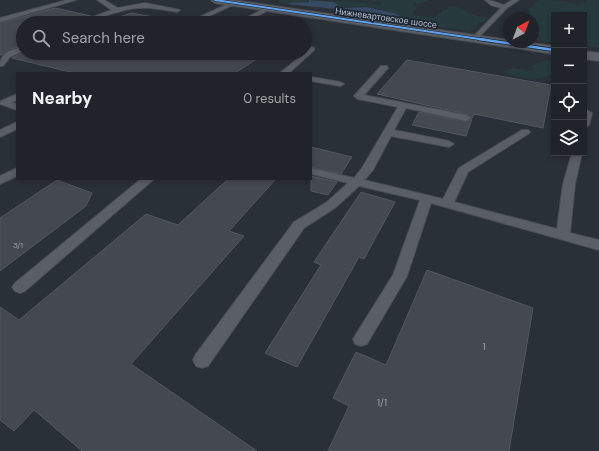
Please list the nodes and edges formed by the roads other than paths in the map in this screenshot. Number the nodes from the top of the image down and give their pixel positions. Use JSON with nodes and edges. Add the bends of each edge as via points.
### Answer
{"nodes":[{"id":1,"x":73,"y":0,"type":"edge"},
{"id":2,"x":100,"y":0,"type":"edge"},
{"id":3,"x":217,"y":0,"type":"edge"},
{"id":4,"x":488,"y":0,"type":"edge"},
{"id":5,"x":516,"y":0,"type":"edge"},
{"id":6,"x":234,"y":3,"type":"junction"},
{"id":7,"x":269,"y":8,"type":"junction"},
{"id":8,"x":505,"y":8,"type":"junction"},
{"id":9,"x":117,"y":10,"type":"junction"},
{"id":10,"x":177,"y":10,"type":"dead end"},
{"id":11,"x":99,"y":16,"type":"edge"},
{"id":12,"x":205,"y":16,"type":"edge"},
{"id":13,"x":254,"y":16,"type":"edge"},
{"id":14,"x":0,"y":20,"type":"edge"},
{"id":15,"x":474,"y":39,"type":"junction"},
{"id":16,"x":551,"y":50,"type":"edge"},
{"id":17,"x":16,"y":52,"type":"edge"},
{"id":18,"x":587,"y":55,"type":"edge"},
{"id":19,"x":599,"y":57,"type":"edge"},
{"id":20,"x":299,"y":60,"type":"edge"},
{"id":21,"x":0,"y":64,"type":"edge"},
{"id":22,"x":384,"y":68,"type":"dead end"},
{"id":23,"x":285,"y":72,"type":"edge"},
{"id":24,"x":312,"y":79,"type":"edge"},
{"id":25,"x":340,"y":84,"type":"dead end"},
{"id":26,"x":16,"y":97,"type":"edge"},
{"id":27,"x":404,"y":105,"type":"junction"},
{"id":28,"x":16,"y":107,"type":"edge"},
{"id":29,"x":466,"y":118,"type":"dead end"},
{"id":30,"x":16,"y":126,"type":"edge"},
{"id":31,"x":388,"y":132,"type":"junction"},
{"id":32,"x":525,"y":132,"type":"dead end"},
{"id":33,"x":0,"y":134,"type":"edge"},
{"id":34,"x":449,"y":144,"type":"dead end"},
{"id":35,"x":576,"y":156,"type":"edge"},
{"id":36,"x":312,"y":171,"type":"edge"},
{"id":37,"x":16,"y":172,"type":"edge"},
{"id":38,"x":147,"y":180,"type":"edge"},
{"id":39,"x":0,"y":181,"type":"edge"},
{"id":40,"x":357,"y":181,"type":"junction"},
{"id":41,"x":427,"y":198,"type":"junction"},
{"id":42,"x":447,"y":204,"type":"junction"},
{"id":43,"x":563,"y":235,"type":"junction"},
{"id":44,"x":599,"y":245,"type":"edge"},
{"id":45,"x":20,"y":287,"type":"dead end"},
{"id":46,"x":361,"y":339,"type":"dead end"},
{"id":47,"x":202,"y":360,"type":"dead end"}],
"edges":[{"from":1,"to":14,"type":"lane"},
{"from":2,"to":9,"type":"lane"},
{"from":3,"to":6,"type":"street","name":"Нижневартовское шоссе"},
{"from":4,"to":8,"type":"lane"},
{"from":5,"to":8,"type":"lane"},
{"from":6,"to":7,"type":"street","name":"Нижневартовское шоссе"},
{"from":6,"to":12,"type":"lane"},
{"from":7,"to":13,"type":"lane"},
{"from":7,"to":15,"type":"street","name":"Нижневартовское шоссе"},
{"from":8,"to":15,"type":"lane"},
{"from":9,"to":10,"type":"lane","via":[[145,5]]},
{"from":9,"to":11,"type":"lane"},
{"from":15,"to":16,"type":"street","name":"Нижневартовское шоссе"},
{"from":17,"to":21,"type":"lane","via":[[7,55]]},
{"from":18,"to":19,"type":"street"},
{"from":20,"to":23,"type":"lane"},
{"from":22,"to":27,"type":"lane","via":[[358,96]]},
{"from":24,"to":25,"type":"lane"},
{"from":26,"to":28,"type":"lane","via":[[4,102]]},
{"from":27,"to":29,"type":"lane"},
{"from":27,"to":31,"type":"lane"},
{"from":30,"to":33,"type":"lane"},
{"from":31,"to":34,"type":"lane"},
{"from":31,"to":40,"type":"lane","via":[[367,170]]},
{"from":32,"to":42,"type":"lane","via":[[463,170]]},
{"from":35,"to":43,"type":"lane","via":[[569,184]]},
{"from":36,"to":40,"type":"lane"},
{"from":37,"to":39,"type":"lane"},
{"from":38,"to":45,"type":"lane"},
{"from":40,"to":41,"type":"lane"},
{"from":40,"to":47,"type":"lane","via":[[330,205],[299,225]]},
{"from":41,"to":42,"type":"lane"},
{"from":41,"to":46,"type":"lane","via":[[400,276]]},
{"from":42,"to":43,"type":"lane"},
{"from":43,"to":44,"type":"lane"}]}
